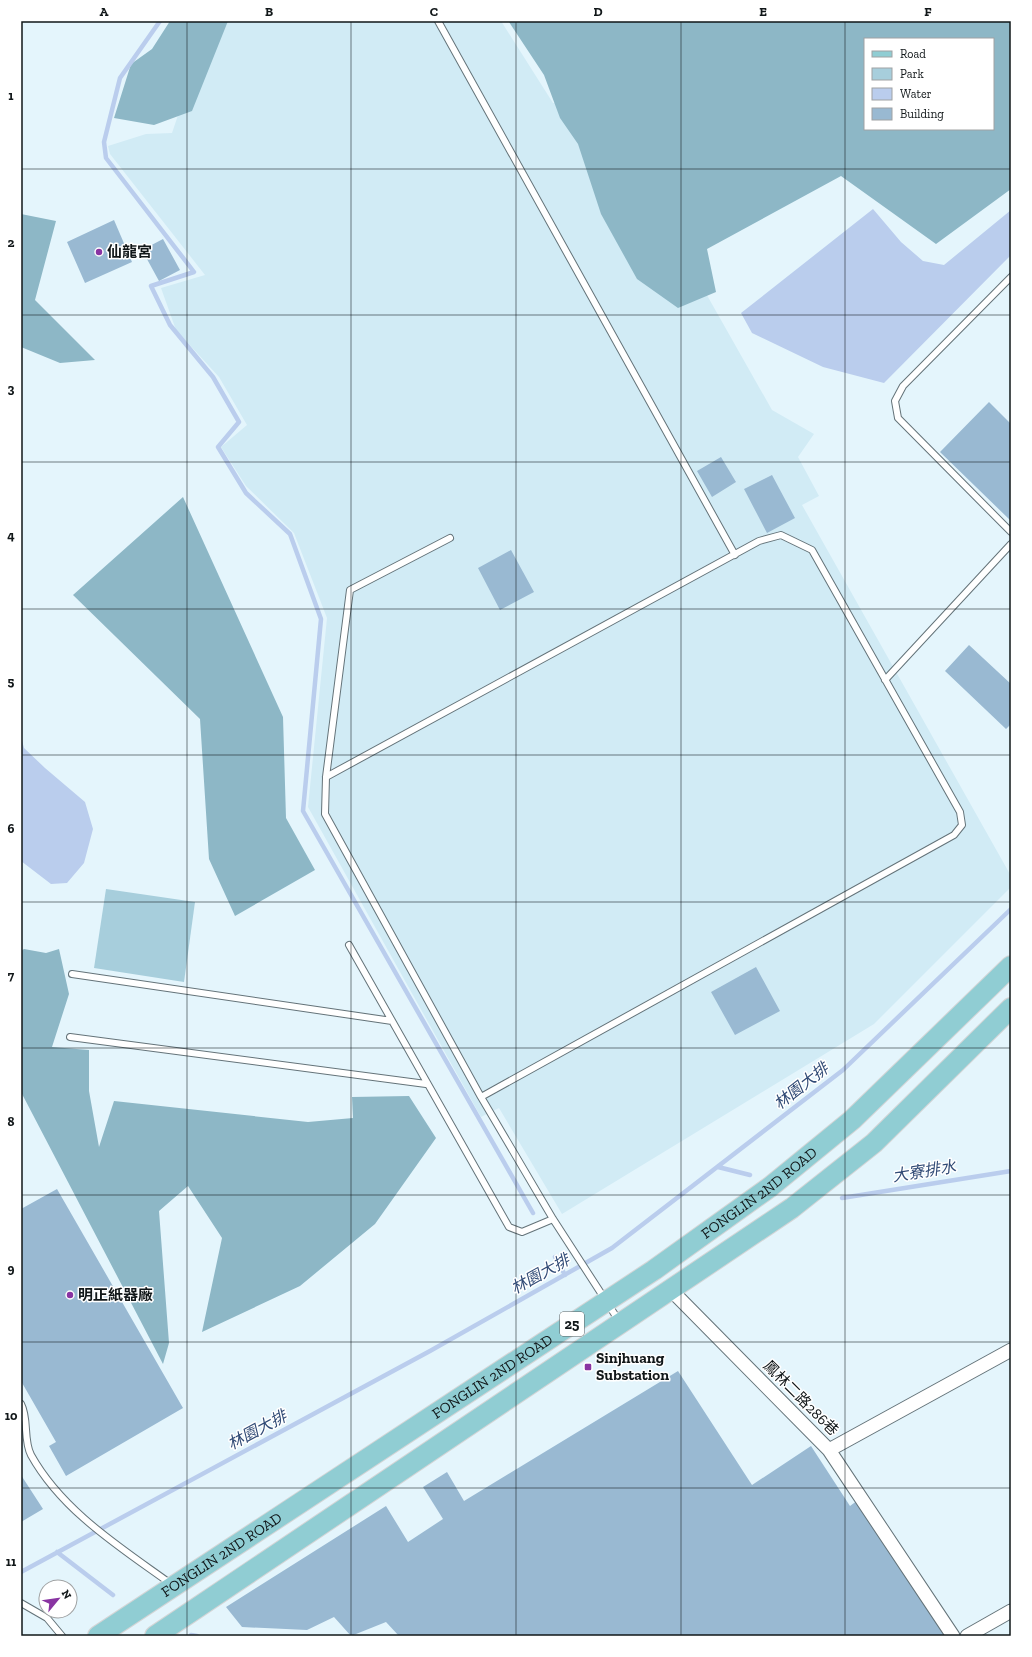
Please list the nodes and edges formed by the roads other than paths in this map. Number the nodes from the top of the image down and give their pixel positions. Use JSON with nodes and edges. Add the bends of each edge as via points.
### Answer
{"nodes":[{"id":1,"x":438,"y":21,"type":"edge"},
{"id":2,"x":1011,"y":277,"type":"edge"},
{"id":3,"x":1011,"y":532,"type":"edge"},
{"id":4,"x":450,"y":538,"type":"dead end"},
{"id":5,"x":1011,"y":544,"type":"edge"},
{"id":6,"x":735,"y":556,"type":"junction"},
{"id":7,"x":885,"y":680,"type":"junction"},
{"id":8,"x":326,"y":777,"type":"junction"},
{"id":9,"x":349,"y":945,"type":"dead end"},
{"id":10,"x":1011,"y":966,"type":"edge"},
{"id":11,"x":72,"y":974,"type":"dead end"},
{"id":12,"x":1011,"y":1008,"type":"edge"},
{"id":13,"x":392,"y":1022,"type":"junction"},
{"id":14,"x":70,"y":1037,"type":"dead end"},
{"id":15,"x":426,"y":1084,"type":"junction"},
{"id":16,"x":482,"y":1097,"type":"junction"},
{"id":17,"x":553,"y":1219,"type":"junction"},
{"id":18,"x":672,"y":1291,"type":"junction"},
{"id":19,"x":603,"y":1296,"type":"junction"},
{"id":20,"x":621,"y":1324,"type":"junction"},
{"id":21,"x":1011,"y":1350,"type":"edge"},
{"id":22,"x":21,"y":1404,"type":"edge"},
{"id":23,"x":829,"y":1450,"type":"junction"},
{"id":24,"x":174,"y":1586,"type":"junction"},
{"id":25,"x":21,"y":1603,"type":"edge"},
{"id":26,"x":1011,"y":1611,"type":"edge"},
{"id":27,"x":62,"y":1636,"type":"edge"},
{"id":28,"x":98,"y":1636,"type":"edge"},
{"id":29,"x":155,"y":1636,"type":"edge"},
{"id":30,"x":953,"y":1636,"type":"edge"},
{"id":31,"x":967,"y":1636,"type":"edge"}],
"edges":[{"from":1,"to":6,"type":"lane"},
{"from":2,"to":3,"type":"lane","via":[[902,386],[895,401],[898,418]]},
{"from":4,"to":8,"type":"lane","via":[[350,590]]},
{"from":5,"to":7,"type":"lane"},
{"from":6,"to":7,"type":"lane","via":[[759,541],[781,536],[812,550]]},
{"from":6,"to":8,"type":"lane"},
{"from":7,"to":16,"type":"lane","via":[[960,812],[962,825],[954,835]]},
{"from":8,"to":16,"type":"lane","via":[[325,814]]},
{"from":9,"to":13,"type":"lane"},
{"from":10,"to":19,"type":"main road","name":"FONGLIN 2ND ROAD","number":"25","via":[[852,1120],[770,1187],[654,1270]]},
{"from":11,"to":13,"type":"lane"},
{"from":12,"to":18,"type":"main road","name":"FONGLIN 2ND ROAD","number":"25","via":[[874,1143],[792,1208]]},
{"from":13,"to":15,"type":"lane"},
{"from":14,"to":15,"type":"lane"},
{"from":15,"to":17,"type":"lane","via":[[509,1227],[522,1232]]},
{"from":16,"to":17,"type":"lane"},
{"from":17,"to":19,"type":"lane"},
{"from":18,"to":20,"type":"main road","name":"FONGLIN 2ND ROAD","number":"25"},
{"from":18,"to":23,"type":"street","name":"鳳林二路286巷"},
{"from":19,"to":20,"type":"lane"},
{"from":19,"to":24,"type":"main road","name":"FONGLIN 2ND ROAD","number":"25"},
{"from":20,"to":29,"type":"main road","name":"FONGLIN 2ND ROAD","number":"25"},
{"from":21,"to":23,"type":"street","name":"鳳林二路286巷"},
{"from":22,"to":24,"type":"lane","via":[[30,1453],[58,1494],[103,1534]]},
{"from":23,"to":30,"type":"street"},
{"from":24,"to":28,"type":"main road","name":"FONGLIN 2ND ROAD","number":"25"},
{"from":25,"to":27,"type":"lane","via":[[46,1618]]},
{"from":26,"to":31,"type":"street"}]}
